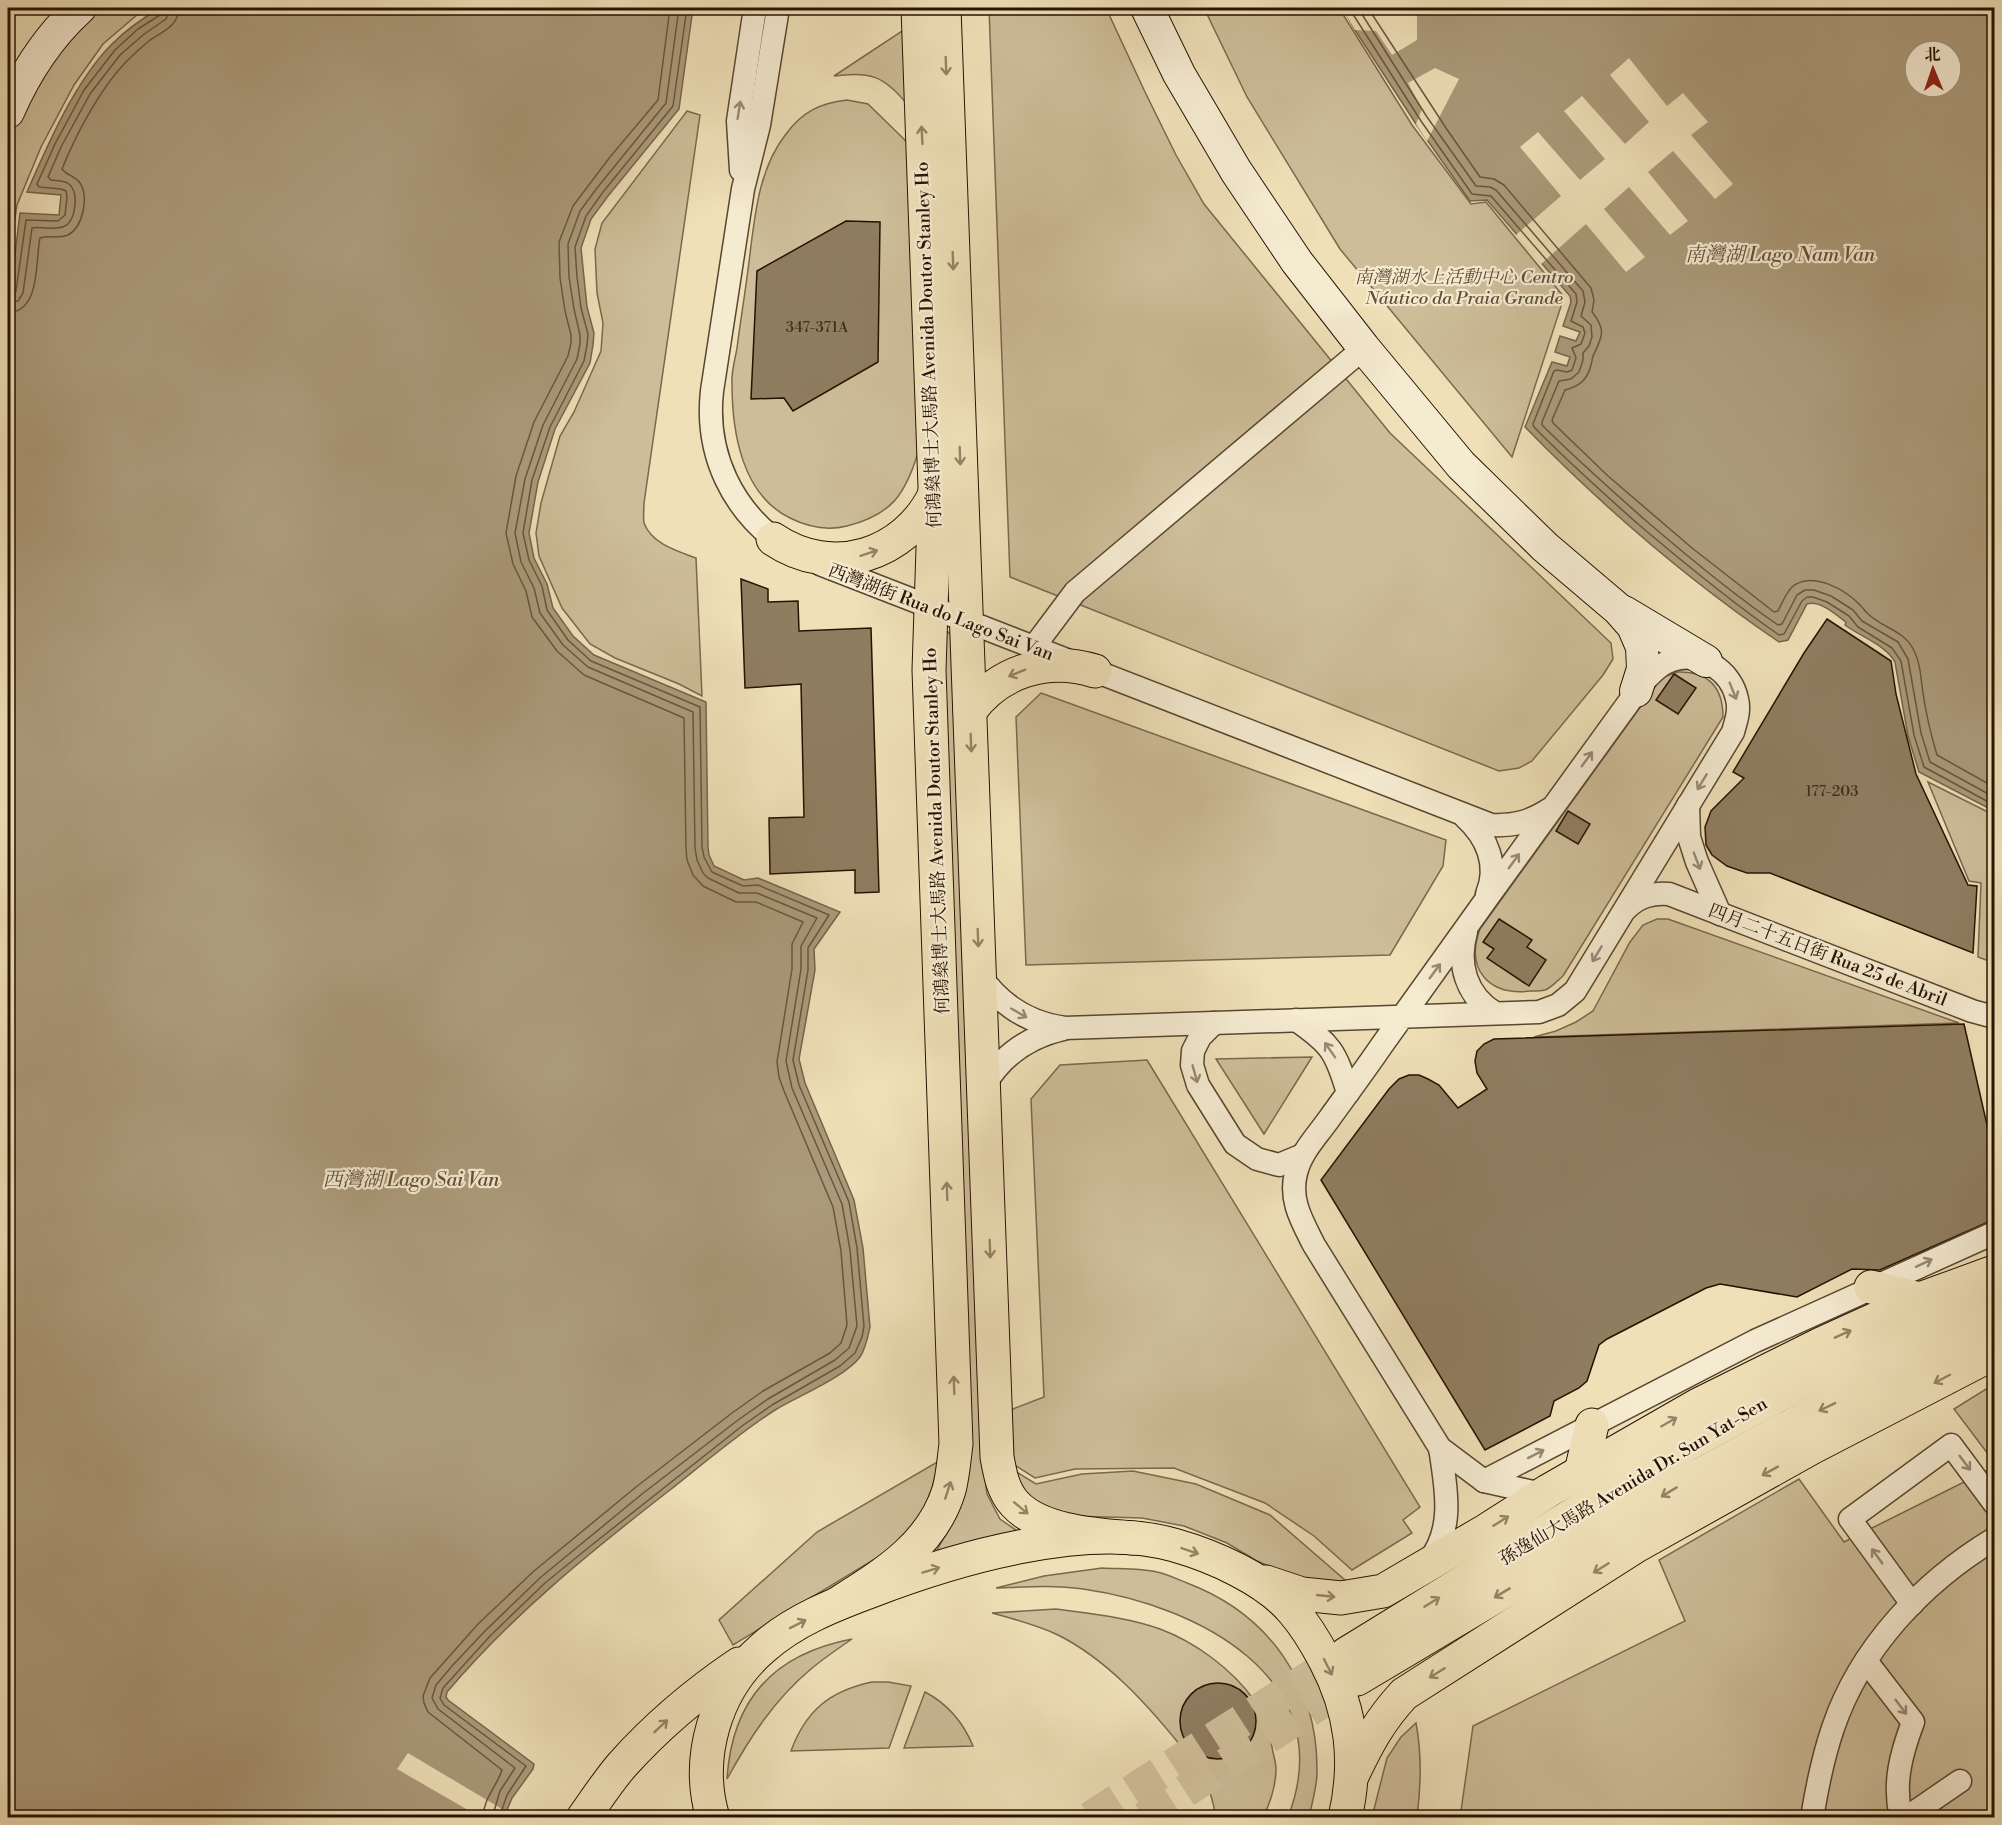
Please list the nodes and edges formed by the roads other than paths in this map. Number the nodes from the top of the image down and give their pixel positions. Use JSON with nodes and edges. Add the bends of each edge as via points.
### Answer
{"nodes":[{"id":1,"x":80,"y":8,"type":"edge"},
{"id":2,"x":756,"y":8,"type":"edge"},
{"id":3,"x":778,"y":8,"type":"edge"},
{"id":4,"x":918,"y":8,"type":"edge"},
{"id":5,"x":944,"y":8,"type":"edge"},
{"id":6,"x":1147,"y":8,"type":"edge"},
{"id":7,"x":8,"y":112,"type":"edge"},
{"id":8,"x":743,"y":189,"type":"junction"},
{"id":9,"x":1364,"y":348,"type":"junction"},
{"id":10,"x":935,"y":494,"type":"junction"},
{"id":11,"x":773,"y":539,"type":"junction"},
{"id":12,"x":931,"y":608,"type":"junction"},
{"id":13,"x":1618,"y":609,"type":"junction"},
{"id":14,"x":966,"y":621,"type":"junction"},
{"id":15,"x":1032,"y":648,"type":"junction"},
{"id":16,"x":1706,"y":661,"type":"junction"},
{"id":17,"x":1095,"y":671,"type":"junction"},
{"id":18,"x":1636,"y":691,"type":"junction"},
{"id":19,"x":970,"y":711,"type":"junction"},
{"id":20,"x":1688,"y":805,"type":"junction"},
{"id":21,"x":1553,"y":807,"type":"junction"},
{"id":22,"x":1459,"y":812,"type":"junction"},
{"id":23,"x":1669,"y":837,"type":"junction"},
{"id":24,"x":1685,"y":900,"type":"junction"},
{"id":25,"x":1720,"y":914,"type":"junction"},
{"id":26,"x":1620,"y":917,"type":"junction"},
{"id":27,"x":1473,"y":918,"type":"junction"},
{"id":28,"x":980,"y":974,"type":"junction"},
{"id":29,"x":1972,"y":1011,"type":"junction"},
{"id":30,"x":1495,"y":1013,"type":"junction"},
{"id":31,"x":1403,"y":1016,"type":"junction"},
{"id":32,"x":1995,"y":1017,"type":"edge"},
{"id":33,"x":1296,"y":1020,"type":"junction"},
{"id":34,"x":1214,"y":1023,"type":"junction"},
{"id":35,"x":1074,"y":1028,"type":"junction"},
{"id":36,"x":1995,"y":1033,"type":"edge"},
{"id":37,"x":984,"y":1086,"type":"junction"},
{"id":38,"x":1348,"y":1093,"type":"junction"},
{"id":39,"x":1303,"y":1155,"type":"junction"},
{"id":40,"x":1995,"y":1233,"type":"edge"},
{"id":41,"x":1989,"y":1279,"type":"edge"},
{"id":42,"x":1871,"y":1287,"type":"junction"},
{"id":43,"x":1920,"y":1299,"type":"junction"},
{"id":44,"x":1995,"y":1329,"type":"edge"},
{"id":45,"x":1995,"y":1353,"type":"edge"},
{"id":46,"x":1592,"y":1425,"type":"junction"},
{"id":47,"x":1440,"y":1448,"type":"junction"},
{"id":48,"x":1581,"y":1472,"type":"junction"},
{"id":49,"x":1484,"y":1480,"type":"junction"},
{"id":50,"x":1548,"y":1491,"type":"junction"},
{"id":51,"x":1995,"y":1503,"type":"edge"},
{"id":52,"x":1133,"y":1538,"type":"junction"},
{"id":53,"x":1995,"y":1539,"type":"edge"},
{"id":54,"x":1423,"y":1568,"type":"junction"},
{"id":55,"x":1250,"y":1577,"type":"junction"},
{"id":56,"x":837,"y":1604,"type":"junction"},
{"id":57,"x":1912,"y":1604,"type":"junction"},
{"id":58,"x":761,"y":1648,"type":"junction"},
{"id":59,"x":1866,"y":1661,"type":"junction"},
{"id":60,"x":1351,"y":1778,"type":"junction"},
{"id":61,"x":1960,"y":1781,"type":"dead end"},
{"id":62,"x":583,"y":1818,"type":"edge"},
{"id":63,"x":713,"y":1818,"type":"edge"},
{"id":64,"x":1345,"y":1818,"type":"edge"},
{"id":65,"x":1812,"y":1818,"type":"edge"},
{"id":66,"x":1901,"y":1818,"type":"edge"},
{"id":67,"x":1906,"y":1818,"type":"edge"}],
"edges":[{"from":1,"to":7,"type":"street","via":[[42,51]]},
{"from":8,"to":2,"type":"street","name":"西灣湖街 Rua do Lago Sai Van","one_way":true,"via":[[738,121]]},
{"from":3,"to":8,"type":"street","name":"西灣湖街 Rua do Lago Sai Van","via":[[759,125]]},
{"from":10,"to":4,"type":"main road","name":"何鴻燊博士大馬路 Avenida Doutor Stanley Ho","one_way":true},
{"from":5,"to":14,"type":"main road","name":"何鴻燊博士大馬路 Avenida Doutor Stanley Ho","one_way":true},
{"from":6,"to":9,"type":"street","via":[[1179,74],[1236,171],[1297,262]]},
{"from":8,"to":11,"type":"street","name":"西灣湖街 Rua do Lago Sai Van","via":[[712,390],[711,429],[716,455],[731,491]]},
{"from":9,"to":13,"type":"street","via":[[1461,465],[1545,547]]},
{"from":9,"to":15,"type":"street","via":[[1075,592]]},
{"from":11,"to":10,"type":"main road","one_way":true,"via":[[813,557],[865,555],[904,535]]},
{"from":10,"to":12,"type":"main road","name":"何鴻燊博士大馬路 Avenida Doutor Stanley Ho"},
{"from":11,"to":12,"type":"street","name":"西灣湖街 Rua do Lago Sai Van","via":[[806,559]]},
{"from":12,"to":14,"type":"street","name":"西灣湖街 Rua do Lago Sai Van"},
{"from":56,"to":12,"type":"main road","name":"何鴻燊博士大馬路 Avenida Doutor Stanley Ho","one_way":true,"via":[[889,1571],[920,1541],[948,1491],[956,1444],[929,681]]},
{"from":13,"to":16,"type":"street"},
{"from":13,"to":18,"type":"street","via":[[1633,626],[1642,647],[1643,669]]},
{"from":14,"to":15,"type":"street","name":"西灣湖街 Rua do Lago Sai Van"},
{"from":14,"to":19,"type":"main road","name":"何鴻燊博士大馬路 Avenida Doutor Stanley Ho"},
{"from":15,"to":17,"type":"street","name":"西灣湖街 Rua do Lago Sai Van"},
{"from":16,"to":18,"type":"street","via":[[1672,660],[1656,668]]},
{"from":16,"to":20,"type":"street","one_way":true,"via":[[1731,684],[1738,716],[1733,732]]},
{"from":17,"to":19,"type":"main road","one_way":true,"via":[[1059,665],[1022,671],[983,694]]},
{"from":17,"to":22,"type":"street","name":"西灣湖街 Rua do Lago Sai Van"},
{"from":21,"to":18,"type":"street","one_way":true},
{"from":19,"to":28,"type":"main road","name":"何鴻燊博士大馬路 Avenida Doutor Stanley Ho","one_way":true},
{"from":20,"to":23,"type":"street"},
{"from":20,"to":25,"type":"street","one_way":true,"via":[[1689,837],[1696,862]]},
{"from":21,"to":22,"type":"street","name":"西灣湖街 Rua do Lago Sai Van","via":[[1535,819],[1513,826],[1491,825]]},
{"from":27,"to":21,"type":"street","one_way":true},
{"from":22,"to":27,"type":"street","name":"西灣湖街 Rua do Lago Sai Van","via":[[1488,844],[1492,869],[1489,891]]},
{"from":23,"to":24,"type":"street","name":"四月二十五日街 Rua 25 de Abril","via":[[1663,850],[1663,868],[1673,891]]},
{"from":23,"to":26,"type":"street"},
{"from":24,"to":25,"type":"street","name":"四月二十五日街 Rua 25 de Abril"},
{"from":24,"to":26,"type":"street","name":"四月二十五日街 Rua 25 de Abril","via":[[1654,893],[1628,905]]},
{"from":25,"to":29,"type":"street","name":"四月二十五日街 Rua 25 de Abril"},
{"from":26,"to":30,"type":"street","one_way":true,"via":[[1575,991],[1558,1005],[1539,1012]]},
{"from":27,"to":30,"type":"street","via":[[1462,947],[1463,969],[1471,990]]},
{"from":31,"to":27,"type":"street","one_way":true},
{"from":28,"to":35,"type":"street","one_way":true,"via":[[1001,1001],[1023,1016],[1047,1025]]},
{"from":28,"to":37,"type":"main road","name":"何鴻燊博士大馬路 Avenida Doutor Stanley Ho"},
{"from":29,"to":32,"type":"street","name":"四月二十五日街 Rua 25 de Abril"},
{"from":29,"to":36,"type":"street","name":"四月二十五日街 Rua 25 de Abril"},
{"from":30,"to":31,"type":"street"},
{"from":31,"to":33,"type":"street"},
{"from":31,"to":38,"type":"street"},
{"from":33,"to":34,"type":"street"},
{"from":38,"to":33,"type":"street","one_way":true,"via":[[1339,1063],[1328,1046]]},
{"from":34,"to":35,"type":"street"},
{"from":34,"to":39,"type":"street","one_way":true,"via":[[1196,1044],[1192,1065],[1198,1085],[1235,1144],[1257,1159],[1280,1165]]},
{"from":35,"to":37,"type":"street","via":[[1020,1045],[999,1063]]},
{"from":37,"to":52,"type":"main road","name":"何鴻燊博士大馬路 Avenida Doutor Stanley Ho","one_way":true,"via":[[1000,1477],[1014,1503],[1025,1513],[1076,1532]]},
{"from":38,"to":39,"type":"street"},
{"from":39,"to":47,"type":"street","via":[[1293,1193],[1298,1215]]},
{"from":42,"to":40,"type":"street","one_way":true},
{"from":41,"to":43,"type":"main road"},
{"from":44,"to":41,"type":"main road","name":"孫逸仙大馬路 Avenida Dr. Sun Yat-Sen","one_way":true,"via":[[1794,1424],[1352,1667],[1688,1444],[1883,1344]]},
{"from":42,"to":43,"type":"main road"},
{"from":42,"to":46,"type":"street","via":[[1755,1341]]},
{"from":48,"to":43,"type":"main road","one_way":true,"via":[[1698,1406]]},
{"from":45,"to":60,"type":"main road","one_way":true,"via":[[1811,1448],[1636,1546],[1404,1694],[1371,1736]]},
{"from":46,"to":48,"type":"main road"},
{"from":49,"to":46,"type":"street","one_way":true},
{"from":47,"to":49,"type":"street"},
{"from":47,"to":54,"type":"street","via":[[1447,1506],[1444,1531],[1437,1551]]},
{"from":48,"to":50,"type":"main road"},
{"from":49,"to":50,"type":"street","via":[[1533,1492]]},
{"from":54,"to":50,"type":"main road","one_way":true},
{"from":57,"to":51,"type":"street","one_way":true,"via":[[1850,1519],[1951,1444]]},
{"from":52,"to":55,"type":"main road","one_way":true,"via":[[1181,1548]]},
{"from":56,"to":52,"type":"main road","one_way":true,"via":[[953,1563],[1017,1548],[1054,1541]]},
{"from":53,"to":57,"type":"street","via":[[1960,1561]]},
{"from":55,"to":54,"type":"main road","one_way":true,"via":[[1302,1594],[1341,1598],[1383,1591]]},
{"from":55,"to":60,"type":"main road","one_way":true,"via":[[1292,1609],[1337,1683],[1347,1716]]},
{"from":58,"to":56,"type":"main road","one_way":true,"via":[[784,1631]]},
{"from":57,"to":59,"type":"street"},
{"from":62,"to":58,"type":"main road","one_way":true,"via":[[620,1767],[664,1724],[714,1681]]},
{"from":58,"to":63,"type":"main road","via":[[742,1669],[715,1718],[706,1773]]},
{"from":59,"to":65,"type":"street","via":[[1833,1726]]},
{"from":59,"to":66,"type":"street","one_way":true,"via":[[1912,1722],[1899,1763],[1897,1803]]},
{"from":60,"to":64,"type":"main road"},
{"from":61,"to":67,"type":"street"}]}
